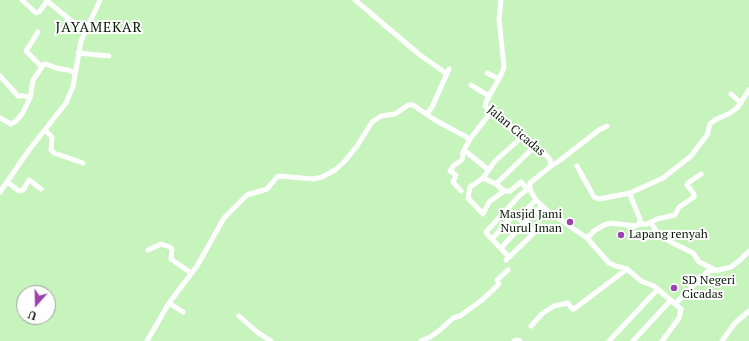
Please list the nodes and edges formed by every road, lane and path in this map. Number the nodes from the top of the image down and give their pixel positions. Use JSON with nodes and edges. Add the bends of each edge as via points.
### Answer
{"nodes":[{"id":1,"x":22,"y":0,"type":"edge"},
{"id":2,"x":47,"y":0,"type":"edge"},
{"id":3,"x":100,"y":0,"type":"edge"},
{"id":4,"x":356,"y":0,"type":"edge"},
{"id":5,"x":501,"y":0,"type":"edge"},
{"id":6,"x":87,"y":31,"type":"junction"},
{"id":7,"x":38,"y":32,"type":"dead end"},
{"id":8,"x":78,"y":53,"type":"junction"},
{"id":9,"x":109,"y":56,"type":"dead end"},
{"id":10,"x":42,"y":67,"type":"junction"},
{"id":11,"x":75,"y":73,"type":"junction"},
{"id":12,"x":487,"y":73,"type":"dead end"},
{"id":13,"x":0,"y":76,"type":"edge"},
{"id":14,"x":499,"y":79,"type":"junction"},
{"id":15,"x":471,"y":85,"type":"dead end"},
{"id":16,"x":749,"y":90,"type":"edge"},
{"id":17,"x":731,"y":94,"type":"dead end"},
{"id":18,"x":489,"y":96,"type":"junction"},
{"id":19,"x":30,"y":98,"type":"junction"},
{"id":20,"x":741,"y":103,"type":"junction"},
{"id":21,"x":491,"y":112,"type":"junction"},
{"id":22,"x":427,"y":114,"type":"junction"},
{"id":23,"x":0,"y":118,"type":"edge"},
{"id":24,"x":607,"y":126,"type":"dead end"},
{"id":25,"x":45,"y":130,"type":"junction"},
{"id":26,"x":521,"y":138,"type":"junction"},
{"id":27,"x":470,"y":139,"type":"junction"},
{"id":28,"x":534,"y":147,"type":"junction"},
{"id":29,"x":464,"y":150,"type":"junction"},
{"id":30,"x":83,"y":163,"type":"dead end"},
{"id":31,"x":551,"y":166,"type":"junction"},
{"id":32,"x":577,"y":166,"type":"dead end"},
{"id":33,"x":486,"y":168,"type":"dead end"},
{"id":34,"x":701,"y":174,"type":"dead end"},
{"id":35,"x":483,"y":178,"type":"junction"},
{"id":36,"x":7,"y":182,"type":"junction"},
{"id":37,"x":496,"y":184,"type":"junction"},
{"id":38,"x":528,"y":188,"type":"junction"},
{"id":39,"x":41,"y":189,"type":"dead end"},
{"id":40,"x":461,"y":191,"type":"dead end"},
{"id":41,"x":504,"y":191,"type":"junction"},
{"id":42,"x":0,"y":192,"type":"edge"},
{"id":43,"x":630,"y":192,"type":"junction"},
{"id":44,"x":536,"y":200,"type":"junction"},
{"id":45,"x":542,"y":206,"type":"junction"},
{"id":46,"x":518,"y":218,"type":"junction"},
{"id":47,"x":524,"y":223,"type":"junction"},
{"id":48,"x":651,"y":223,"type":"junction"},
{"id":49,"x":640,"y":224,"type":"junction"},
{"id":50,"x":587,"y":238,"type":"junction"},
{"id":51,"x":492,"y":239,"type":"junction"},
{"id":52,"x":501,"y":248,"type":"junction"},
{"id":53,"x":148,"y":250,"type":"dead end"},
{"id":54,"x":749,"y":251,"type":"edge"},
{"id":55,"x":627,"y":269,"type":"junction"},
{"id":56,"x":508,"y":270,"type":"dead end"},
{"id":57,"x":714,"y":270,"type":"junction"},
{"id":58,"x":191,"y":273,"type":"junction"},
{"id":59,"x":658,"y":289,"type":"junction"},
{"id":60,"x":673,"y":302,"type":"junction"},
{"id":61,"x":169,"y":303,"type":"junction"},
{"id":62,"x":749,"y":311,"type":"edge"},
{"id":63,"x":183,"y":312,"type":"dead end"},
{"id":64,"x":239,"y":316,"type":"dead end"},
{"id":65,"x":531,"y":326,"type":"dead end"},
{"id":66,"x":147,"y":341,"type":"edge"},
{"id":67,"x":271,"y":341,"type":"edge"},
{"id":68,"x":422,"y":341,"type":"edge"},
{"id":69,"x":514,"y":341,"type":"edge"},
{"id":70,"x":520,"y":341,"type":"edge"},
{"id":71,"x":609,"y":341,"type":"edge"},
{"id":72,"x":633,"y":341,"type":"edge"},
{"id":73,"x":662,"y":341,"type":"edge"},
{"id":74,"x":722,"y":341,"type":"edge"}],
"edges":[{"from":1,"to":2,"type":"street","via":[[36,13]]},
{"from":2,"to":6,"type":"street"},
{"from":3,"to":6,"type":"street"},
{"from":4,"to":22,"type":"street","via":[[420,54],[448,71]]},
{"from":5,"to":14,"type":"street","name":"Jalan Cicadas","via":[[499,19],[504,67]]},
{"from":6,"to":8,"type":"street"},
{"from":7,"to":10,"type":"street","via":[[26,51]]},
{"from":8,"to":9,"type":"street"},
{"from":8,"to":11,"type":"street"},
{"from":10,"to":11,"type":"street","via":[[46,64]]},
{"from":10,"to":19,"type":"street","via":[[32,84]]},
{"from":11,"to":25,"type":"street","via":[[66,103]]},
{"from":12,"to":14,"type":"street"},
{"from":13,"to":19,"type":"street","via":[[18,96]]},
{"from":14,"to":18,"type":"street","name":"Jalan Cicadas"},
{"from":15,"to":18,"type":"street"},
{"from":16,"to":20,"type":"street"},
{"from":17,"to":20,"type":"street"},
{"from":18,"to":21,"type":"street","name":"Jalan Cicadas","via":[[485,104]]},
{"from":19,"to":23,"type":"street","via":[[24,111],[13,123],[9,124]]},
{"from":20,"to":43,"type":"street","via":[[734,111],[709,126],[706,136],[691,156],[663,178]]},
{"from":21,"to":26,"type":"street","name":"Jalan Cicadas","via":[[501,118]]},
{"from":21,"to":27,"type":"street"},
{"from":22,"to":27,"type":"street"},
{"from":22,"to":58,"type":"street","via":[[410,105],[395,114],[376,118],[357,146],[335,170],[313,179],[279,176],[267,189],[247,195],[224,218]]},
{"from":24,"to":31,"type":"street"},
{"from":25,"to":30,"type":"street","via":[[52,137],[50,147],[54,153]]},
{"from":25,"to":36,"type":"street"},
{"from":26,"to":28,"type":"street","name":"Jalan Cicadas"},
{"from":26,"to":35,"type":"street","via":[[495,161]]},
{"from":27,"to":29,"type":"street"},
{"from":28,"to":31,"type":"street","name":"Jalan Cicadas","via":[[546,155]]},
{"from":28,"to":37,"type":"street"},
{"from":29,"to":33,"type":"street"},
{"from":29,"to":40,"type":"street","via":[[462,160],[450,171],[456,175],[453,182]]},
{"from":31,"to":38,"type":"street","name":"Jalan Cicadas","via":[[534,179]]},
{"from":32,"to":43,"type":"street","via":[[594,197],[599,199]]},
{"from":34,"to":48,"type":"street","via":[[687,185],[694,194],[693,197],[679,207],[675,215]]},
{"from":35,"to":37,"type":"street"},
{"from":35,"to":41,"type":"street","via":[[470,187],[468,196],[468,200],[482,214],[489,202]]},
{"from":36,"to":39,"type":"street","via":[[19,191],[23,190],[29,180]]},
{"from":36,"to":42,"type":"street"},
{"from":37,"to":41,"type":"street"},
{"from":38,"to":41,"type":"street","via":[[521,182],[510,191]]},
{"from":38,"to":44,"type":"street"},
{"from":38,"to":51,"type":"street","name":"Jalan Cicadas","via":[[487,231]]},
{"from":43,"to":49,"type":"street"},
{"from":44,"to":45,"type":"street"},
{"from":44,"to":46,"type":"street"},
{"from":45,"to":47,"type":"street"},
{"from":45,"to":50,"type":"street"},
{"from":46,"to":47,"type":"street"},
{"from":46,"to":51,"type":"street","via":[[509,219]]},
{"from":47,"to":52,"type":"street"},
{"from":47,"to":52,"type":"street","via":[[535,233],[508,258]]},
{"from":48,"to":49,"type":"street"},
{"from":48,"to":57,"type":"street","via":[[657,232],[669,241],[693,253],[699,262]]},
{"from":49,"to":50,"type":"street","via":[[604,224]]},
{"from":50,"to":55,"type":"street","via":[[609,263]]},
{"from":51,"to":52,"type":"street"},
{"from":53,"to":58,"type":"street","via":[[161,244],[171,247],[171,258]]},
{"from":54,"to":57,"type":"street","via":[[730,266]]},
{"from":55,"to":59,"type":"street","via":[[640,281]]},
{"from":55,"to":65,"type":"street","via":[[573,309],[568,303],[554,306]]},
{"from":56,"to":68,"type":"street","via":[[498,280],[497,286],[482,300]]},
{"from":57,"to":60,"type":"street","via":[[708,271]]},
{"from":58,"to":61,"type":"street"},
{"from":59,"to":60,"type":"street"},
{"from":59,"to":71,"type":"street"},
{"from":60,"to":72,"type":"street"},
{"from":60,"to":73,"type":"street","via":[[681,309],[681,313]]},
{"from":61,"to":63,"type":"street"},
{"from":61,"to":66,"type":"street"},
{"from":62,"to":74,"type":"street","via":[[735,323]]},
{"from":64,"to":67,"type":"street"},
{"from":69,"to":70,"type":"street"}]}
